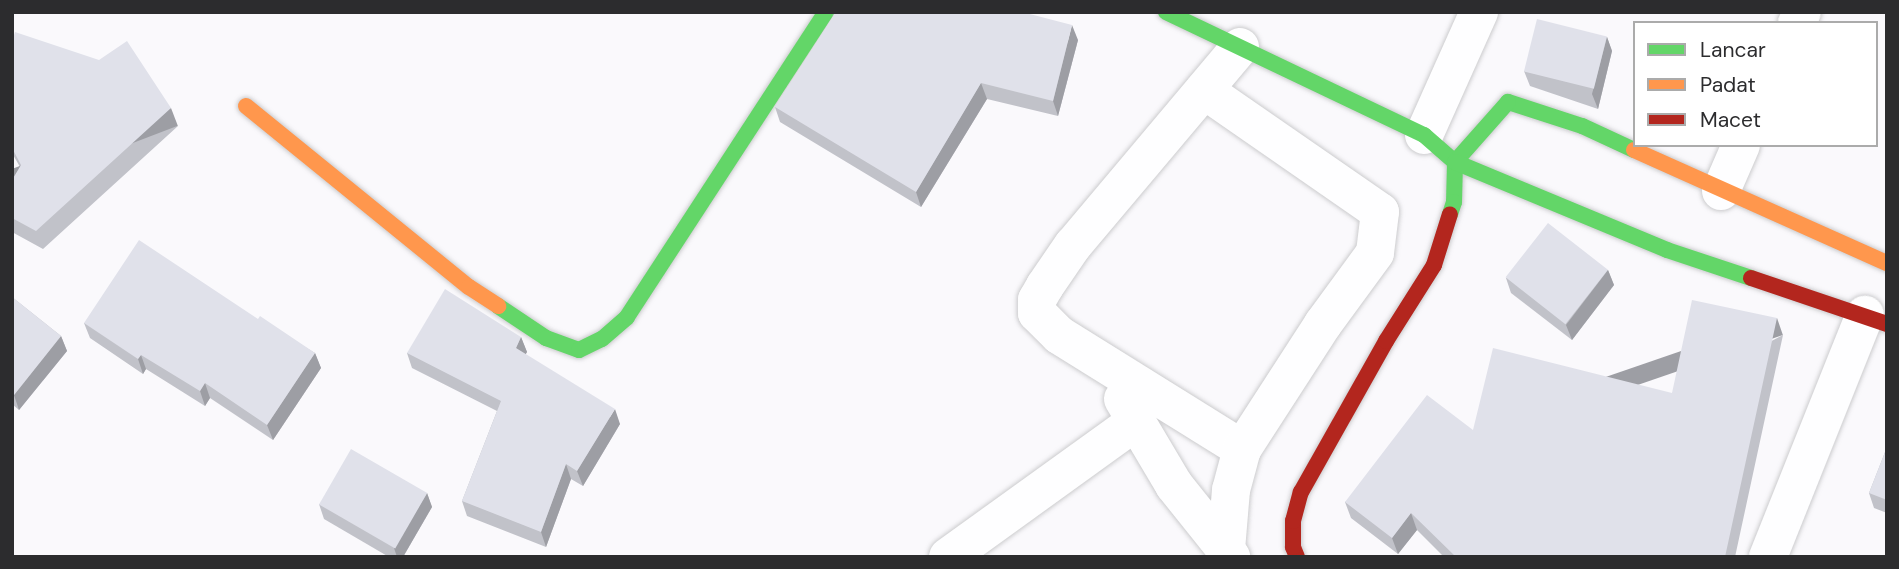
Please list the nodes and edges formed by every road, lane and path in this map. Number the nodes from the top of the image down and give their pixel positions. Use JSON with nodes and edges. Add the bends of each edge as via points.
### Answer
{"nodes":[{"id":1,"x":826,"y":12,"type":"edge"},
{"id":2,"x":1166,"y":12,"type":"edge"},
{"id":3,"x":1479,"y":12,"type":"edge"},
{"id":4,"x":1240,"y":47,"type":"junction"},
{"id":5,"x":1204,"y":90,"type":"junction"},
{"id":6,"x":246,"y":106,"type":"dead end"},
{"id":7,"x":1424,"y":135,"type":"junction"},
{"id":8,"x":1740,"y":147,"type":"edge"},
{"id":9,"x":1455,"y":162,"type":"junction"},
{"id":10,"x":1721,"y":191,"type":"junction"},
{"id":11,"x":1887,"y":262,"type":"edge"},
{"id":12,"x":1876,"y":319,"type":"edge"},
{"id":13,"x":1106,"y":366,"type":"junction"},
{"id":14,"x":1135,"y":422,"type":"junction"},
{"id":15,"x":1242,"y":449,"type":"junction"},
{"id":16,"x":1228,"y":553,"type":"edge"},
{"id":17,"x":948,"y":557,"type":"edge"},
{"id":18,"x":1297,"y":557,"type":"edge"},
{"id":19,"x":1768,"y":557,"type":"edge"}],
"edges":[{"from":1,"to":6,"type":"street","via":[[626,317],[603,339],[579,350],[546,338],[469,286]]},
{"from":2,"to":4,"type":"street"},
{"from":3,"to":7,"type":"street"},
{"from":4,"to":5,"type":"street"},
{"from":4,"to":7,"type":"street"},
{"from":5,"to":13,"type":"street","via":[[1073,245],[1037,300],[1037,313],[1045,322]]},
{"from":5,"to":15,"type":"street","via":[[1380,212],[1375,253]]},
{"from":7,"to":9,"type":"street"},
{"from":8,"to":10,"type":"street"},
{"from":9,"to":10,"type":"street","via":[[1508,102],[1582,126]]},
{"from":9,"to":12,"type":"street","via":[[1667,250]]},
{"from":9,"to":18,"type":"street","via":[[1454,202],[1434,265],[1301,492],[1293,521]]},
{"from":10,"to":11,"type":"street"},
{"from":12,"to":19,"type":"street"},
{"from":13,"to":14,"type":"street"},
{"from":13,"to":15,"type":"street"},
{"from":14,"to":16,"type":"street","via":[[1174,485]]},
{"from":14,"to":17,"type":"street"},
{"from":15,"to":16,"type":"street","via":[[1231,490]]}]}
